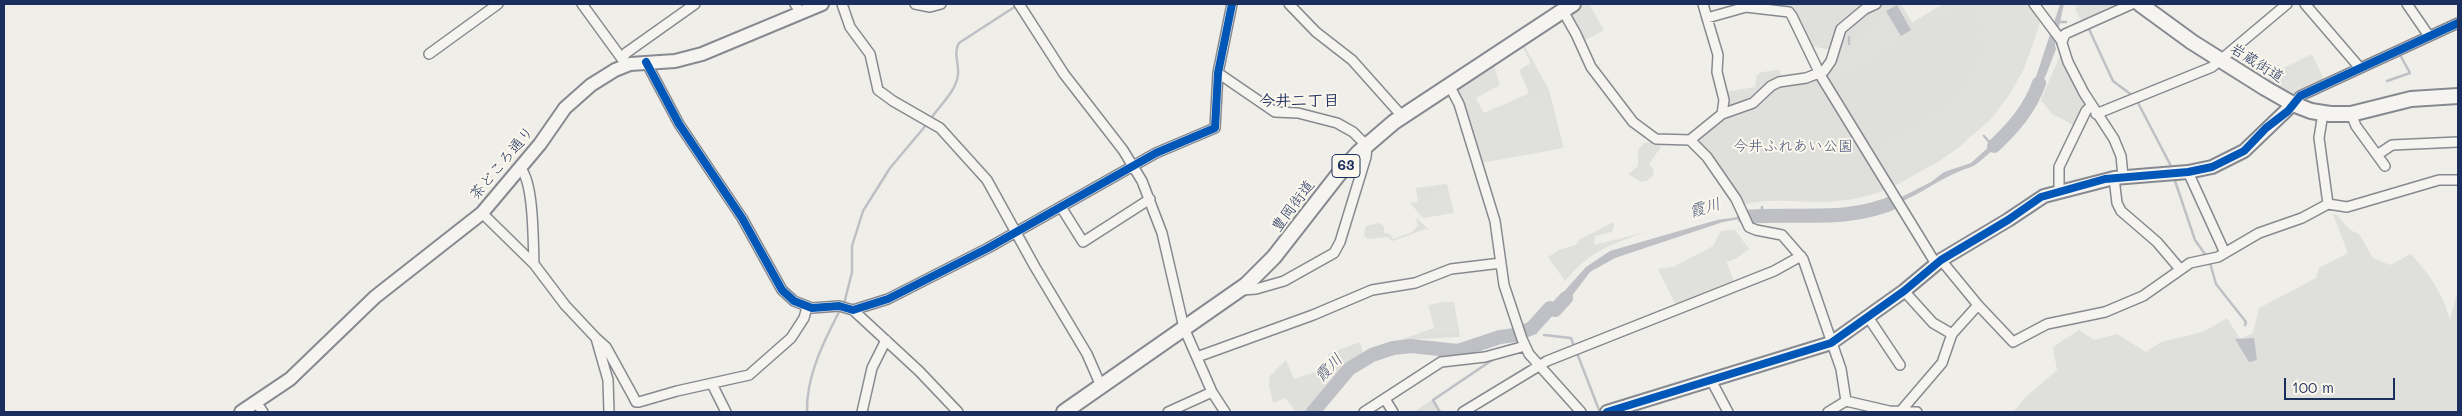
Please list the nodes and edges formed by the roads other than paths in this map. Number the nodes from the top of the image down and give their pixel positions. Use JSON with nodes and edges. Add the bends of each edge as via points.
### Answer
{"nodes":[{"id":1,"x":498,"y":4,"type":"edge"},
{"id":2,"x":582,"y":4,"type":"edge"},
{"id":3,"x":695,"y":4,"type":"edge"},
{"id":4,"x":822,"y":4,"type":"edge"},
{"id":5,"x":842,"y":4,"type":"edge"},
{"id":6,"x":915,"y":4,"type":"edge"},
{"id":7,"x":941,"y":4,"type":"edge"},
{"id":8,"x":1020,"y":4,"type":"edge"},
{"id":9,"x":1232,"y":4,"type":"edge"},
{"id":10,"x":1289,"y":4,"type":"edge"},
{"id":11,"x":1703,"y":4,"type":"edge"},
{"id":12,"x":1876,"y":4,"type":"edge"},
{"id":13,"x":2034,"y":4,"type":"edge"},
{"id":14,"x":2132,"y":4,"type":"edge"},
{"id":15,"x":2140,"y":4,"type":"edge"},
{"id":16,"x":2287,"y":4,"type":"edge"},
{"id":17,"x":2305,"y":4,"type":"edge"},
{"id":18,"x":2407,"y":4,"type":"edge"},
{"id":19,"x":1566,"y":7,"type":"edge"},
{"id":20,"x":798,"y":8,"type":"edge"},
{"id":21,"x":1707,"y":18,"type":"junction"},
{"id":22,"x":2458,"y":23,"type":"edge"},
{"id":23,"x":2429,"y":36,"type":"junction"},
{"id":24,"x":2062,"y":41,"type":"junction"},
{"id":25,"x":428,"y":54,"type":"dead end"},
{"id":26,"x":2221,"y":60,"type":"junction"},
{"id":27,"x":624,"y":62,"type":"junction"},
{"id":28,"x":646,"y":62,"type":"junction"},
{"id":29,"x":2360,"y":68,"type":"junction"},
{"id":30,"x":1218,"y":73,"type":"junction"},
{"id":31,"x":1820,"y":73,"type":"junction"},
{"id":32,"x":1449,"y":85,"type":"junction"},
{"id":33,"x":2458,"y":96,"type":"edge"},
{"id":34,"x":2294,"y":104,"type":"junction"},
{"id":35,"x":2094,"y":110,"type":"junction"},
{"id":36,"x":2323,"y":113,"type":"junction"},
{"id":37,"x":1722,"y":114,"type":"junction"},
{"id":38,"x":2351,"y":114,"type":"junction"},
{"id":39,"x":1402,"y":116,"type":"junction"},
{"id":40,"x":1690,"y":140,"type":"junction"},
{"id":41,"x":2458,"y":142,"type":"edge"},
{"id":42,"x":1367,"y":146,"type":"junction"},
{"id":43,"x":2377,"y":155,"type":"junction"},
{"id":44,"x":1133,"y":166,"type":"junction"},
{"id":45,"x":2385,"y":166,"type":"dead end"},
{"id":46,"x":521,"y":169,"type":"junction"},
{"id":47,"x":2188,"y":172,"type":"junction"},
{"id":48,"x":2118,"y":177,"type":"junction"},
{"id":49,"x":2458,"y":180,"type":"edge"},
{"id":50,"x":2059,"y":190,"type":"junction"},
{"id":51,"x":1150,"y":199,"type":"junction"},
{"id":52,"x":2328,"y":204,"type":"junction"},
{"id":53,"x":1061,"y":207,"type":"junction"},
{"id":54,"x":482,"y":213,"type":"junction"},
{"id":55,"x":1016,"y":232,"type":"junction"},
{"id":56,"x":2225,"y":253,"type":"junction"},
{"id":57,"x":1801,"y":256,"type":"junction"},
{"id":58,"x":1939,"y":262,"type":"junction"},
{"id":59,"x":1501,"y":263,"type":"junction"},
{"id":60,"x":534,"y":264,"type":"junction"},
{"id":61,"x":2180,"y":269,"type":"junction"},
{"id":62,"x":1239,"y":290,"type":"junction"},
{"id":63,"x":1904,"y":290,"type":"junction"},
{"id":64,"x":1978,"y":305,"type":"junction"},
{"id":65,"x":807,"y":308,"type":"junction"},
{"id":66,"x":853,"y":310,"type":"junction"},
{"id":67,"x":1868,"y":317,"type":"junction"},
{"id":68,"x":1184,"y":328,"type":"junction"},
{"id":69,"x":1952,"y":334,"type":"junction"},
{"id":70,"x":596,"y":338,"type":"junction"},
{"id":71,"x":886,"y":340,"type":"junction"},
{"id":72,"x":1524,"y":343,"type":"junction"},
{"id":73,"x":1831,"y":343,"type":"junction"},
{"id":74,"x":1197,"y":357,"type":"junction"},
{"id":75,"x":1539,"y":364,"type":"junction"},
{"id":76,"x":1900,"y":365,"type":"dead end"},
{"id":77,"x":1711,"y":380,"type":"junction"},
{"id":78,"x":712,"y":384,"type":"junction"},
{"id":79,"x":1101,"y":386,"type":"junction"},
{"id":80,"x":1212,"y":392,"type":"junction"},
{"id":81,"x":1384,"y":399,"type":"junction"},
{"id":82,"x":1846,"y":401,"type":"junction"},
{"id":83,"x":260,"y":407,"type":"edge"},
{"id":84,"x":241,"y":412,"type":"edge"},
{"id":85,"x":608,"y":412,"type":"edge"},
{"id":86,"x":726,"y":412,"type":"edge"},
{"id":87,"x":862,"y":412,"type":"edge"},
{"id":88,"x":958,"y":412,"type":"edge"},
{"id":89,"x":1064,"y":412,"type":"edge"},
{"id":90,"x":1168,"y":412,"type":"edge"},
{"id":91,"x":1226,"y":412,"type":"edge"},
{"id":92,"x":1364,"y":412,"type":"edge"},
{"id":93,"x":1393,"y":412,"type":"edge"},
{"id":94,"x":1464,"y":412,"type":"edge"},
{"id":95,"x":1581,"y":412,"type":"edge"},
{"id":96,"x":1608,"y":412,"type":"edge"},
{"id":97,"x":1728,"y":412,"type":"edge"},
{"id":98,"x":1828,"y":412,"type":"edge"},
{"id":99,"x":1900,"y":412,"type":"edge"},
{"id":100,"x":1916,"y":412,"type":"edge"}],
"edges":[{"from":1,"to":25,"type":"street"},
{"from":2,"to":27,"type":"street"},
{"from":3,"to":27,"type":"street","via":[[626,54]]},
{"from":4,"to":20,"type":"street","name":"茶どころ通り"},
{"from":5,"to":55,"type":"street","via":[[850,27],[870,54],[878,90],[940,128],[950,138],[980,169]]},
{"from":6,"to":7,"type":"street","via":[[930,7]]},
{"from":8,"to":44,"type":"street","via":[[1064,74]]},
{"from":9,"to":30,"type":"street"},
{"from":10,"to":39,"type":"street","via":[[1322,37],[1352,60]]},
{"from":11,"to":21,"type":"street"},
{"from":12,"to":31,"type":"street","via":[[1841,29],[1830,64]]},
{"from":13,"to":24,"type":"street"},
{"from":14,"to":24,"type":"street","via":[[2065,34]]},
{"from":15,"to":26,"type":"main road","name":"岩蔵街道"},
{"from":16,"to":26,"type":"street"},
{"from":17,"to":29,"type":"street"},
{"from":18,"to":23,"type":"street"},
{"from":19,"to":32,"type":"main road","name":"豊岡街道","number":"63"},
{"from":19,"to":40,"type":"street","via":[[1591,67],[1633,122],[1656,139]]},
{"from":20,"to":28,"type":"street","name":"茶どころ通り","via":[[702,54],[675,61]]},
{"from":21,"to":31,"type":"street","via":[[1746,7],[1789,12]]},
{"from":21,"to":37,"type":"street","via":[[1718,55],[1717,72],[1724,100]]},
{"from":22,"to":23,"type":"street"},
{"from":23,"to":29,"type":"street"},
{"from":24,"to":35,"type":"street","via":[[2068,62]]},
{"from":26,"to":34,"type":"main road","name":"岩蔵街道"},
{"from":26,"to":35,"type":"street","via":[[2212,67]]},
{"from":27,"to":28,"type":"street","name":"茶どころ通り"},
{"from":27,"to":46,"type":"street","name":"茶どころ通り","via":[[576,96]]},
{"from":28,"to":65,"type":"street","via":[[679,124],[740,213],[782,290]]},
{"from":29,"to":34,"type":"street","via":[[2300,96]]},
{"from":30,"to":42,"type":"street","via":[[1275,112],[1308,115],[1337,123],[1353,132]]},
{"from":30,"to":44,"type":"street","via":[[1215,128]]},
{"from":31,"to":37,"type":"street","via":[[1779,82],[1770,86],[1753,103]]},
{"from":31,"to":58,"type":"street"},
{"from":32,"to":39,"type":"main road","name":"豊岡街道","number":"63"},
{"from":32,"to":59,"type":"street","via":[[1459,104],[1496,222]]},
{"from":33,"to":38,"type":"main road","name":"岩蔵街道","via":[[2411,99]]},
{"from":34,"to":36,"type":"main road","name":"岩蔵街道"},
{"from":34,"to":47,"type":"street","via":[[2241,153],[2212,167]]},
{"from":35,"to":48,"type":"street","via":[[2116,144]]},
{"from":35,"to":50,"type":"street","via":[[2086,110],[2059,166]]},
{"from":36,"to":38,"type":"main road","name":"岩蔵街道"},
{"from":36,"to":52,"type":"street","via":[[2319,138]]},
{"from":37,"to":40,"type":"street"},
{"from":38,"to":43,"type":"street"},
{"from":39,"to":42,"type":"main road","name":"豊岡街道","number":"63"},
{"from":40,"to":57,"type":"street","via":[[1707,157],[1742,210],[1748,225],[1756,230],[1782,235]]},
{"from":41,"to":43,"type":"street","via":[[2392,145]]},
{"from":42,"to":62,"type":"main road","name":"豊岡街道","number":"63","via":[[1325,189],[1266,266]]},
{"from":42,"to":62,"type":"street","via":[[1334,253],[1284,281]]},
{"from":43,"to":45,"type":"street"},
{"from":44,"to":51,"type":"street"},
{"from":44,"to":53,"type":"street"},
{"from":46,"to":54,"type":"street","name":"茶どころ通り"},
{"from":46,"to":60,"type":"street","via":[[530,204]]},
{"from":47,"to":48,"type":"street"},
{"from":47,"to":56,"type":"street"},
{"from":48,"to":50,"type":"street"},
{"from":48,"to":61,"type":"street","via":[[2117,203],[2121,211],[2154,238]]},
{"from":49,"to":52,"type":"street","via":[[2439,180],[2347,207]]},
{"from":50,"to":58,"type":"street","via":[[2041,197]]},
{"from":51,"to":53,"type":"street","via":[[1083,242]]},
{"from":51,"to":68,"type":"street","via":[[1162,234]]},
{"from":52,"to":56,"type":"street","via":[[2302,218],[2258,233]]},
{"from":53,"to":55,"type":"street"},
{"from":54,"to":60,"type":"street"},
{"from":54,"to":83,"type":"street","name":"茶どころ通り","via":[[375,297]]},
{"from":55,"to":66,"type":"street","via":[[888,299]]},
{"from":55,"to":79,"type":"street","via":[[1087,354]]},
{"from":56,"to":61,"type":"street"},
{"from":57,"to":73,"type":"street"},
{"from":57,"to":75,"type":"street","via":[[1757,278]]},
{"from":58,"to":63,"type":"street"},
{"from":58,"to":64,"type":"street"},
{"from":59,"to":72,"type":"street","via":[[1505,289]]},
{"from":59,"to":74,"type":"street","via":[[1451,269],[1415,283],[1372,290]]},
{"from":60,"to":70,"type":"street","via":[[565,305]]},
{"from":61,"to":64,"type":"street","via":[[2143,296],[2096,314],[2055,321],[2013,342]]},
{"from":62,"to":68,"type":"main road","name":"豊岡街道","number":"63"},
{"from":63,"to":67,"type":"street"},
{"from":63,"to":69,"type":"street","via":[[1933,323]]},
{"from":64,"to":69,"type":"street"},
{"from":65,"to":66,"type":"street","via":[[839,306]]},
{"from":65,"to":78,"type":"street","via":[[790,338],[754,372]]},
{"from":66,"to":71,"type":"street"},
{"from":67,"to":73,"type":"street"},
{"from":67,"to":76,"type":"street"},
{"from":68,"to":74,"type":"street"},
{"from":68,"to":79,"type":"main road","name":"豊岡街道","number":"63"},
{"from":69,"to":99,"type":"street","via":[[1942,364]]},
{"from":70,"to":78,"type":"street","via":[[606,347],[636,402]]},
{"from":70,"to":85,"type":"street","via":[[608,380]]},
{"from":71,"to":87,"type":"street","via":[[872,368]]},
{"from":71,"to":88,"type":"street"},
{"from":72,"to":75,"type":"street"},
{"from":72,"to":81,"type":"street","via":[[1480,358],[1444,361]]},
{"from":73,"to":77,"type":"street"},
{"from":73,"to":82,"type":"street","via":[[1841,369]]},
{"from":74,"to":80,"type":"street"},
{"from":75,"to":94,"type":"street"},
{"from":75,"to":95,"type":"street"},
{"from":77,"to":96,"type":"street"},
{"from":77,"to":97,"type":"street"},
{"from":78,"to":86,"type":"street"},
{"from":79,"to":89,"type":"main road","name":"豊岡街道","number":"63"},
{"from":80,"to":90,"type":"street"},
{"from":80,"to":91,"type":"street"},
{"from":81,"to":92,"type":"street"},
{"from":81,"to":93,"type":"street"},
{"from":82,"to":98,"type":"street"},
{"from":82,"to":99,"type":"street"},
{"from":83,"to":84,"type":"street","name":"茶どころ通り"},
{"from":99,"to":100,"type":"street"}]}
